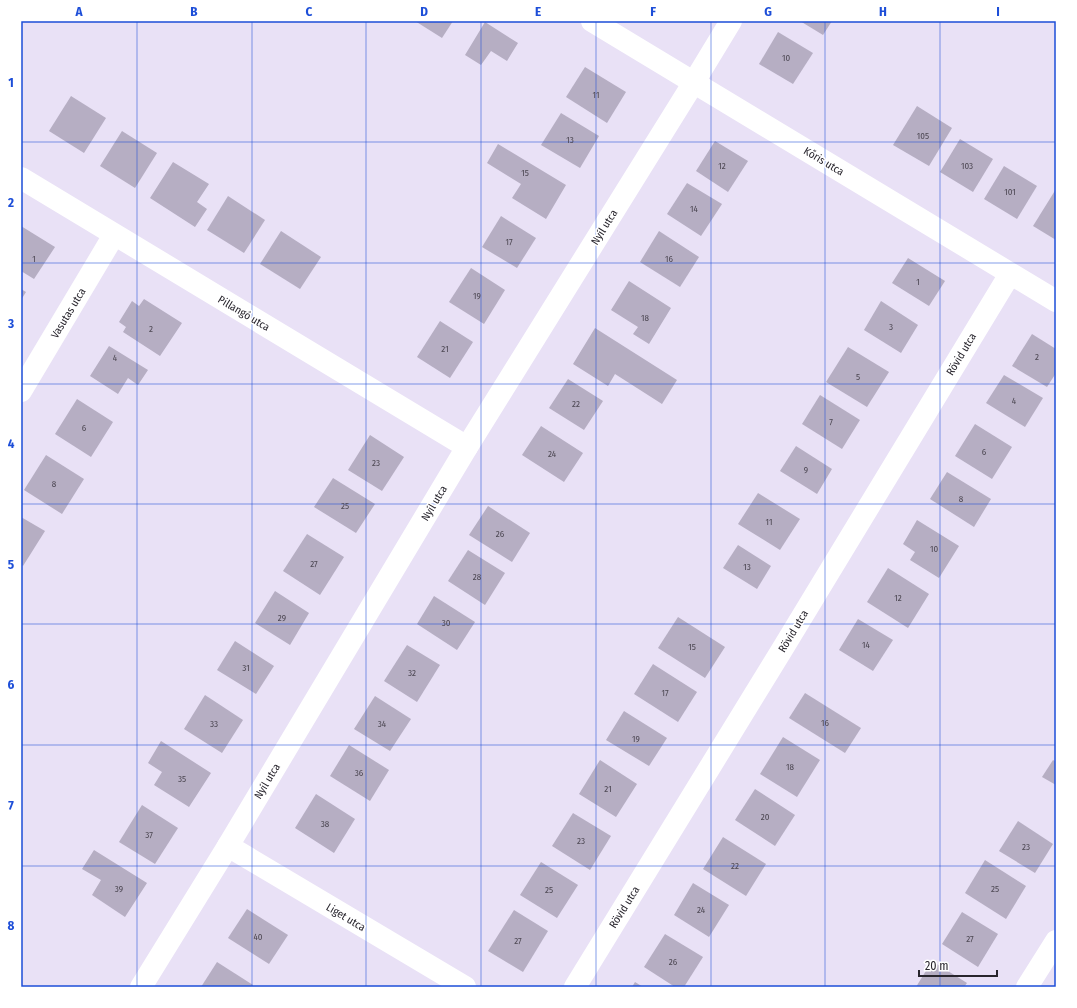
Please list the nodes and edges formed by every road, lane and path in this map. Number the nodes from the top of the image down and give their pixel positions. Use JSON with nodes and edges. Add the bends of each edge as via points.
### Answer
{"nodes":[{"id":1,"x":592,"y":21,"type":"edge"},
{"id":2,"x":731,"y":21,"type":"edge"},
{"id":3,"x":694,"y":82,"type":"junction"},
{"id":4,"x":21,"y":178,"type":"edge"},
{"id":5,"x":114,"y":235,"type":"junction"},
{"id":6,"x":1010,"y":274,"type":"junction"},
{"id":7,"x":1056,"y":301,"type":"edge"},
{"id":8,"x":21,"y":391,"type":"edge"},
{"id":9,"x":467,"y":447,"type":"junction"},
{"id":10,"x":228,"y":846,"type":"junction"},
{"id":11,"x":1056,"y":941,"type":"edge"},
{"id":12,"x":141,"y":987,"type":"edge"},
{"id":13,"x":465,"y":987,"type":"edge"},
{"id":14,"x":575,"y":987,"type":"edge"},
{"id":15,"x":1027,"y":987,"type":"edge"}],
"edges":[{"from":1,"to":3,"type":"street","name":"Kőris utca"},
{"from":2,"to":3,"type":"street","name":"Nyíl utca"},
{"from":3,"to":6,"type":"street","name":"Kőris utca"},
{"from":3,"to":9,"type":"street","name":"Nyíl utca"},
{"from":4,"to":5,"type":"street","name":"Pillangó utca"},
{"from":5,"to":8,"type":"street","name":"Vasutas utca"},
{"from":5,"to":9,"type":"street","name":"Pillangó utca"},
{"from":6,"to":7,"type":"street","name":"Kőris utca"},
{"from":6,"to":14,"type":"street","name":"Rövid utca"},
{"from":9,"to":10,"type":"street","name":"Nyíl utca"},
{"from":10,"to":12,"type":"street","name":"Nyíl utca"},
{"from":10,"to":13,"type":"street","name":"Liget utca"},
{"from":11,"to":15,"type":"street"}]}
